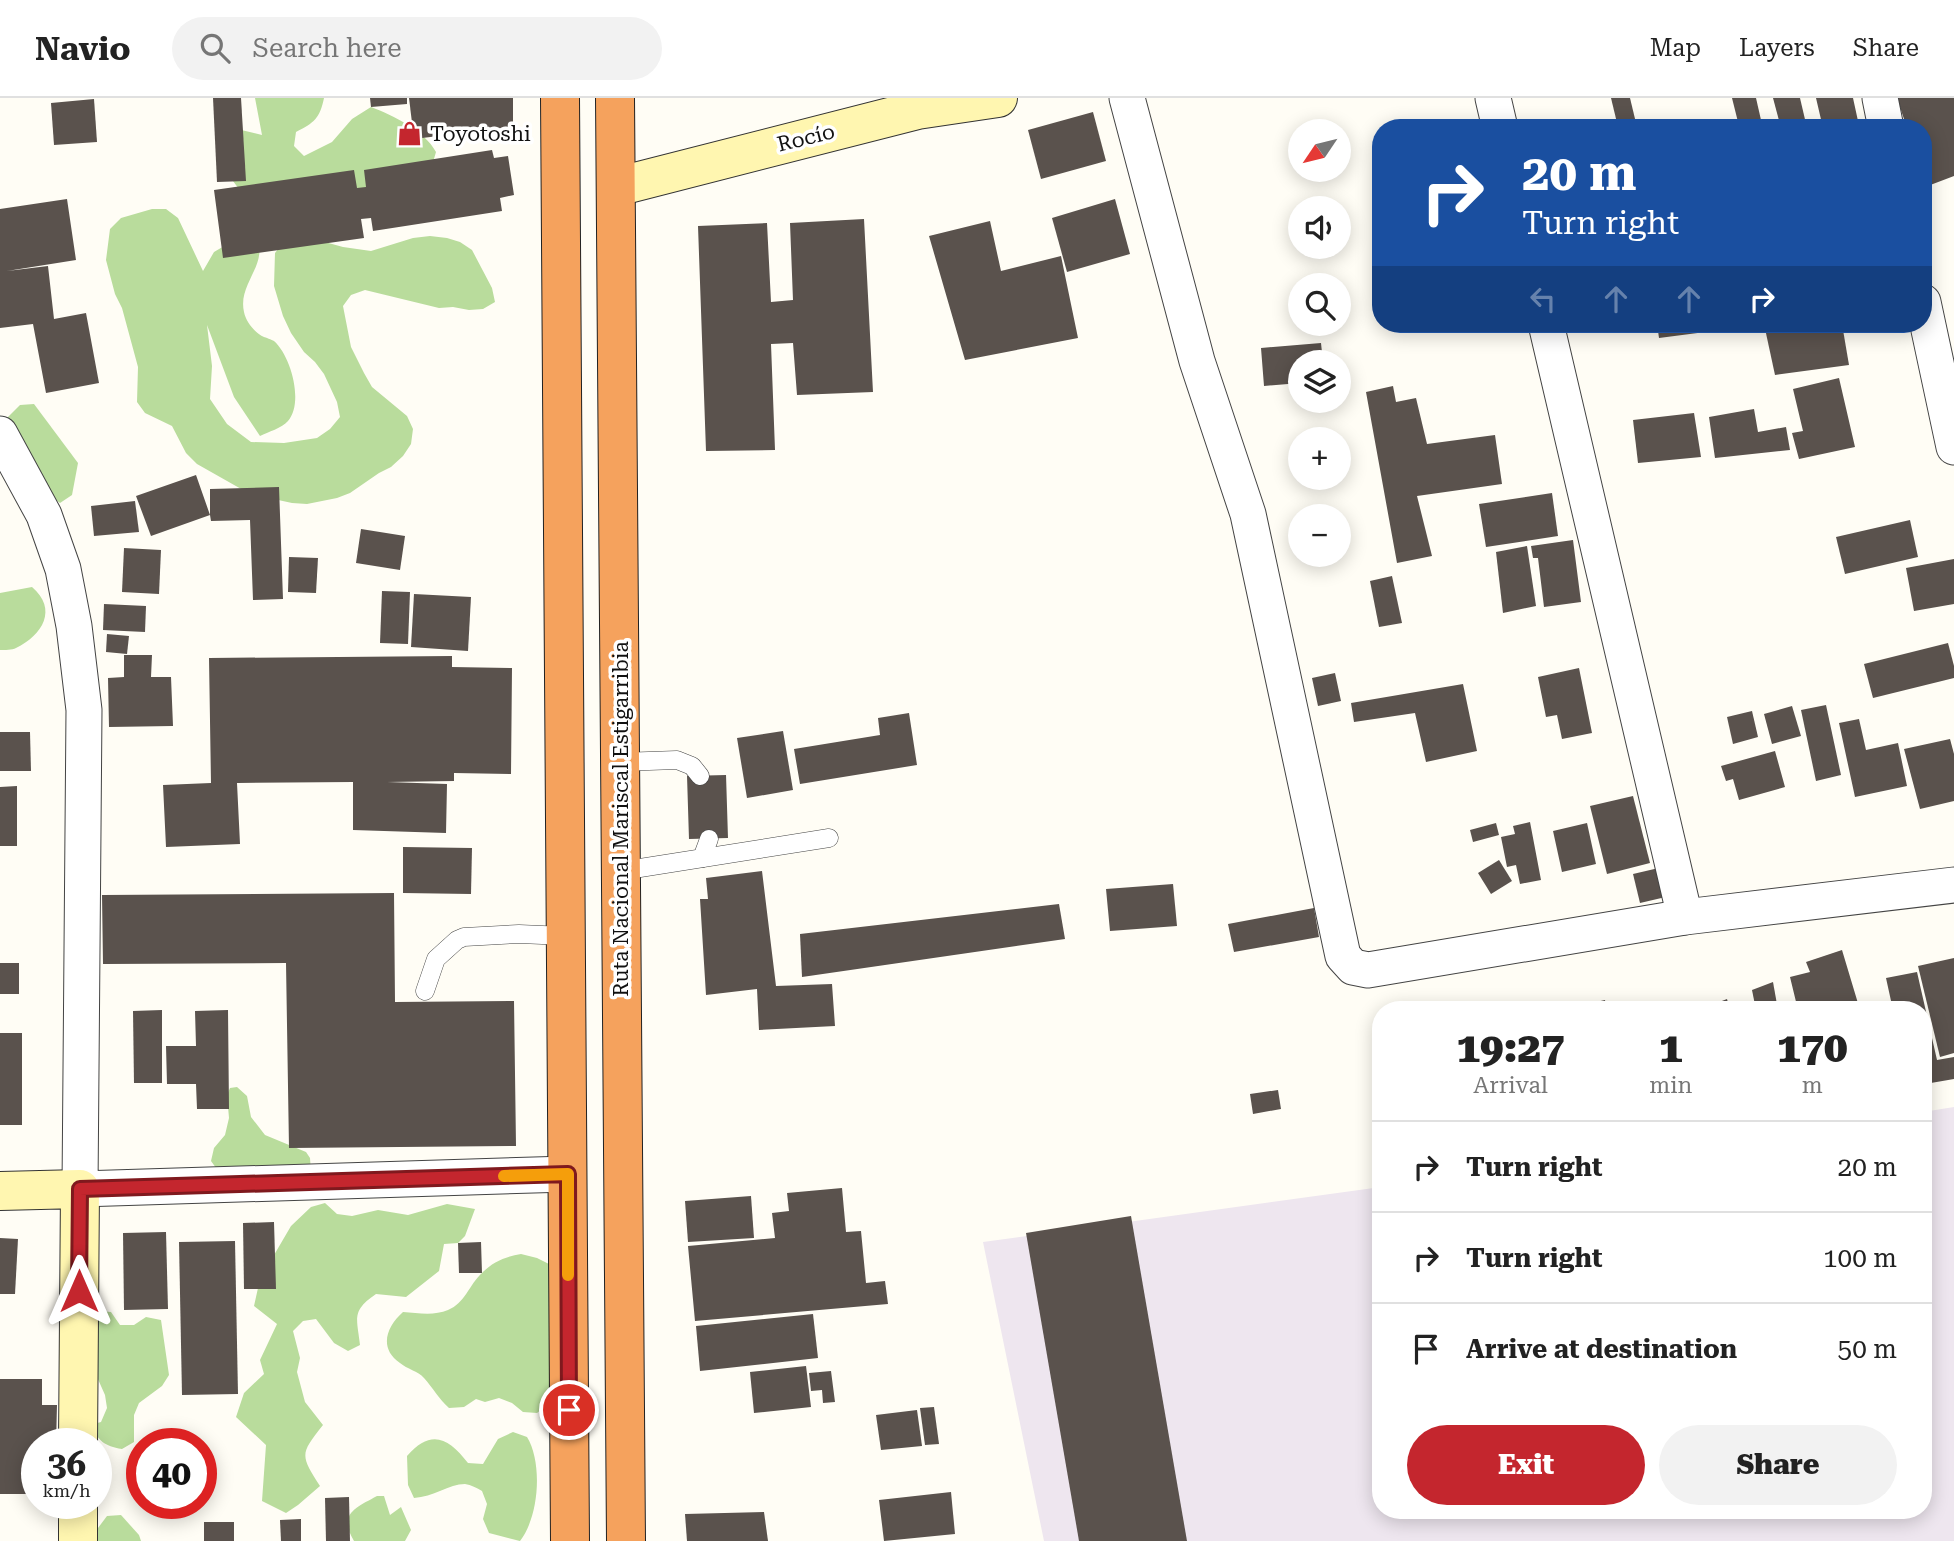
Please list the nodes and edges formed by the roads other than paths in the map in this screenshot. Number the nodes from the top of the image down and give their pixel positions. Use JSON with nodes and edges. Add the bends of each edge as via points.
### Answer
{"nodes":[{"id":1,"x":560,"y":98,"type":"edge"},
{"id":2,"x":615,"y":98,"type":"edge"},
{"id":3,"x":998,"y":98,"type":"edge"},
{"id":4,"x":1127,"y":98,"type":"edge"},
{"id":5,"x":1493,"y":98,"type":"edge"},
{"id":6,"x":1880,"y":98,"type":"edge"},
{"id":7,"x":1498,"y":119,"type":"edge"},
{"id":8,"x":1884,"y":119,"type":"edge"},
{"id":9,"x":616,"y":187,"type":"junction"},
{"id":10,"x":1548,"y":333,"type":"edge"},
{"id":11,"x":1930,"y":333,"type":"edge"},
{"id":12,"x":0,"y":434,"type":"edge"},
{"id":13,"x":1954,"y":447,"type":"edge"},
{"id":14,"x":620,"y":762,"type":"junction"},
{"id":15,"x":700,"y":776,"type":"dead end"},
{"id":16,"x":829,"y":838,"type":"dead end"},
{"id":17,"x":709,"y":839,"type":"dead end"},
{"id":18,"x":702,"y":858,"type":"junction"},
{"id":19,"x":621,"y":871,"type":"junction"},
{"id":20,"x":1954,"y":885,"type":"edge"},
{"id":21,"x":1685,"y":917,"type":"junction"},
{"id":22,"x":566,"y":936,"type":"junction"},
{"id":23,"x":425,"y":991,"type":"dead end"},
{"id":24,"x":568,"y":1174,"type":"junction"},
{"id":25,"x":80,"y":1189,"type":"junction"},
{"id":26,"x":0,"y":1191,"type":"edge"},
{"id":27,"x":78,"y":1428,"type":"edge"},
{"id":28,"x":78,"y":1519,"type":"edge"},
{"id":29,"x":78,"y":1541,"type":"edge"},
{"id":30,"x":570,"y":1541,"type":"edge"},
{"id":31,"x":626,"y":1541,"type":"edge"}],
"edges":[{"from":1,"to":22,"type":"highway"},
{"from":2,"to":9,"type":"highway","name":"Ruta Nacional Mariscal Estigarribia"},
{"from":3,"to":9,"type":"main road","name":"Rocío","via":[[917,110]]},
{"from":4,"to":21,"type":"street","via":[[1197,361],[1248,514],[1343,956],[1353,967],[1368,970]]},
{"from":5,"to":7,"type":"street"},
{"from":6,"to":8,"type":"street"},
{"from":9,"to":14,"type":"highway","name":"Ruta Nacional Mariscal Estigarribia"},
{"from":10,"to":21,"type":"street"},
{"from":11,"to":13,"type":"street"},
{"from":12,"to":25,"type":"street","via":[[44,515],[63,569],[84,710]]},
{"from":14,"to":15,"type":"lane","via":[[677,760],[692,766]]},
{"from":14,"to":19,"type":"highway","name":"Ruta Nacional Mariscal Estigarribia"},
{"from":16,"to":18,"type":"lane"},
{"from":17,"to":18,"type":"lane"},
{"from":18,"to":19,"type":"lane"},
{"from":19,"to":31,"type":"highway","name":"Ruta Nacional Mariscal Estigarribia"},
{"from":20,"to":21,"type":"street"},
{"from":22,"to":23,"type":"lane","via":[[464,937],[436,959]]},
{"from":22,"to":24,"type":"highway"},
{"from":24,"to":25,"type":"street"},
{"from":24,"to":30,"type":"highway"},
{"from":25,"to":26,"type":"main road"},
{"from":25,"to":27,"type":"main road"},
{"from":28,"to":29,"type":"main road"}]}
